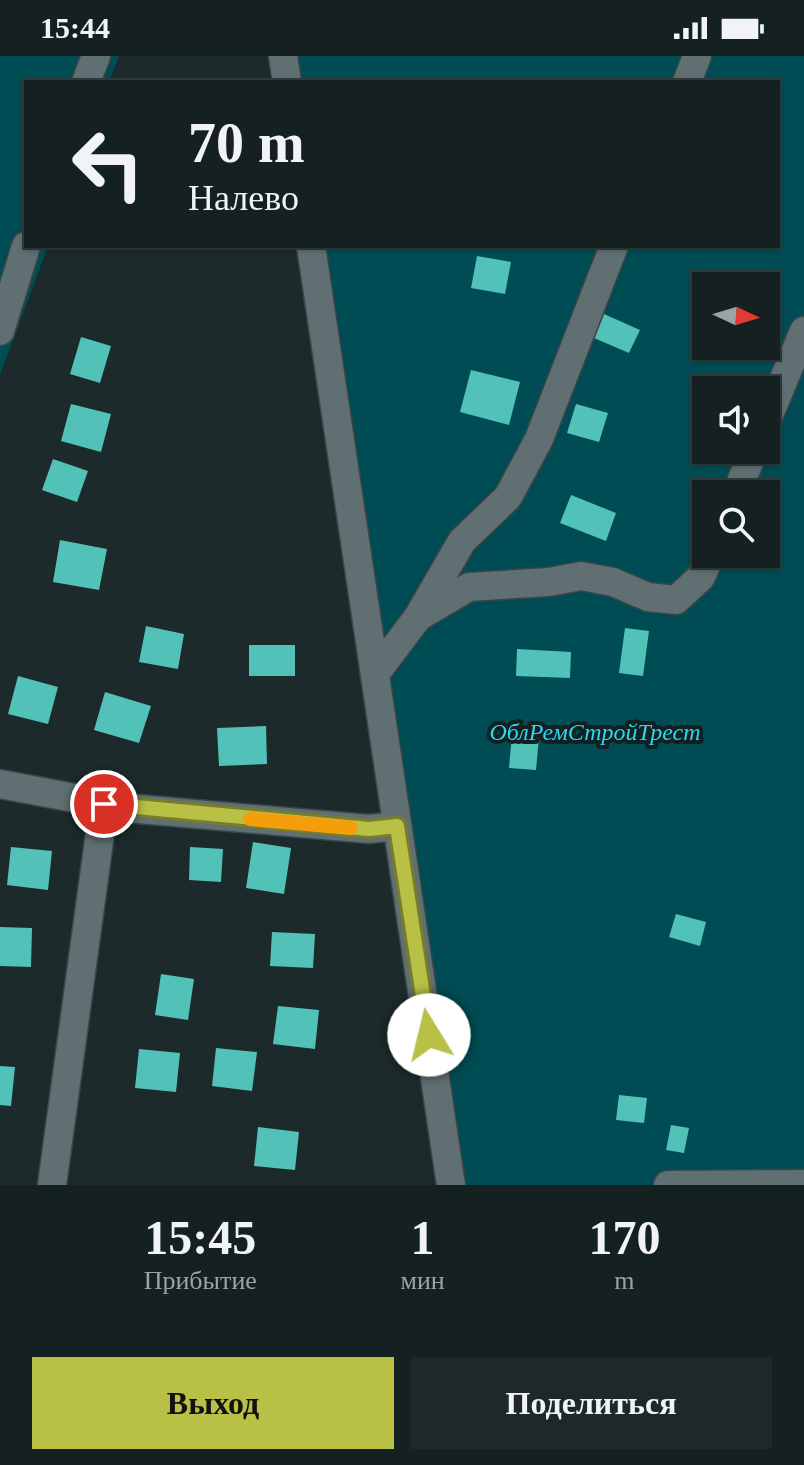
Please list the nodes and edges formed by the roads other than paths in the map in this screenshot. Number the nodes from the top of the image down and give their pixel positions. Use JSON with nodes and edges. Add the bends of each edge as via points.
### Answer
{"nodes":[{"id":1,"x":96,"y":56,"type":"edge"},
{"id":2,"x":283,"y":56,"type":"edge"},
{"id":3,"x":697,"y":56,"type":"edge"},
{"id":4,"x":87,"y":80,"type":"edge"},
{"id":5,"x":287,"y":80,"type":"edge"},
{"id":6,"x":688,"y":80,"type":"edge"},
{"id":7,"x":25,"y":248,"type":"edge"},
{"id":8,"x":311,"y":248,"type":"edge"},
{"id":9,"x":613,"y":248,"type":"edge"},
{"id":10,"x":0,"y":331,"type":"edge"},
{"id":11,"x":804,"y":331,"type":"edge"},
{"id":12,"x":780,"y":388,"type":"edge"},
{"id":13,"x":705,"y":568,"type":"edge"},
{"id":14,"x":418,"y":617,"type":"junction"},
{"id":15,"x":375,"y":674,"type":"junction"},
{"id":16,"x":0,"y":784,"type":"edge"},
{"id":17,"x":104,"y":804,"type":"junction"},
{"id":18,"x":397,"y":826,"type":"junction"},
{"id":19,"x":804,"y":1184,"type":"edge"},
{"id":20,"x":52,"y":1185,"type":"edge"},
{"id":21,"x":451,"y":1185,"type":"edge"},
{"id":22,"x":668,"y":1185,"type":"edge"}],
"edges":[{"from":1,"to":4,"type":"lane"},
{"from":2,"to":5,"type":"lane"},
{"from":3,"to":6,"type":"lane"},
{"from":7,"to":10,"type":"lane"},
{"from":8,"to":15,"type":"lane"},
{"from":9,"to":14,"type":"lane","via":[[539,439],[508,497],[462,541]]},
{"from":11,"to":12,"type":"lane"},
{"from":13,"to":14,"type":"lane","via":[[676,600],[581,576],[469,587]]},
{"from":14,"to":15,"type":"lane"},
{"from":15,"to":18,"type":"lane"},
{"from":16,"to":17,"type":"lane"},
{"from":17,"to":18,"type":"lane","via":[[369,829]]},
{"from":17,"to":20,"type":"lane"},
{"from":18,"to":21,"type":"lane"},
{"from":19,"to":22,"type":"lane"}]}
